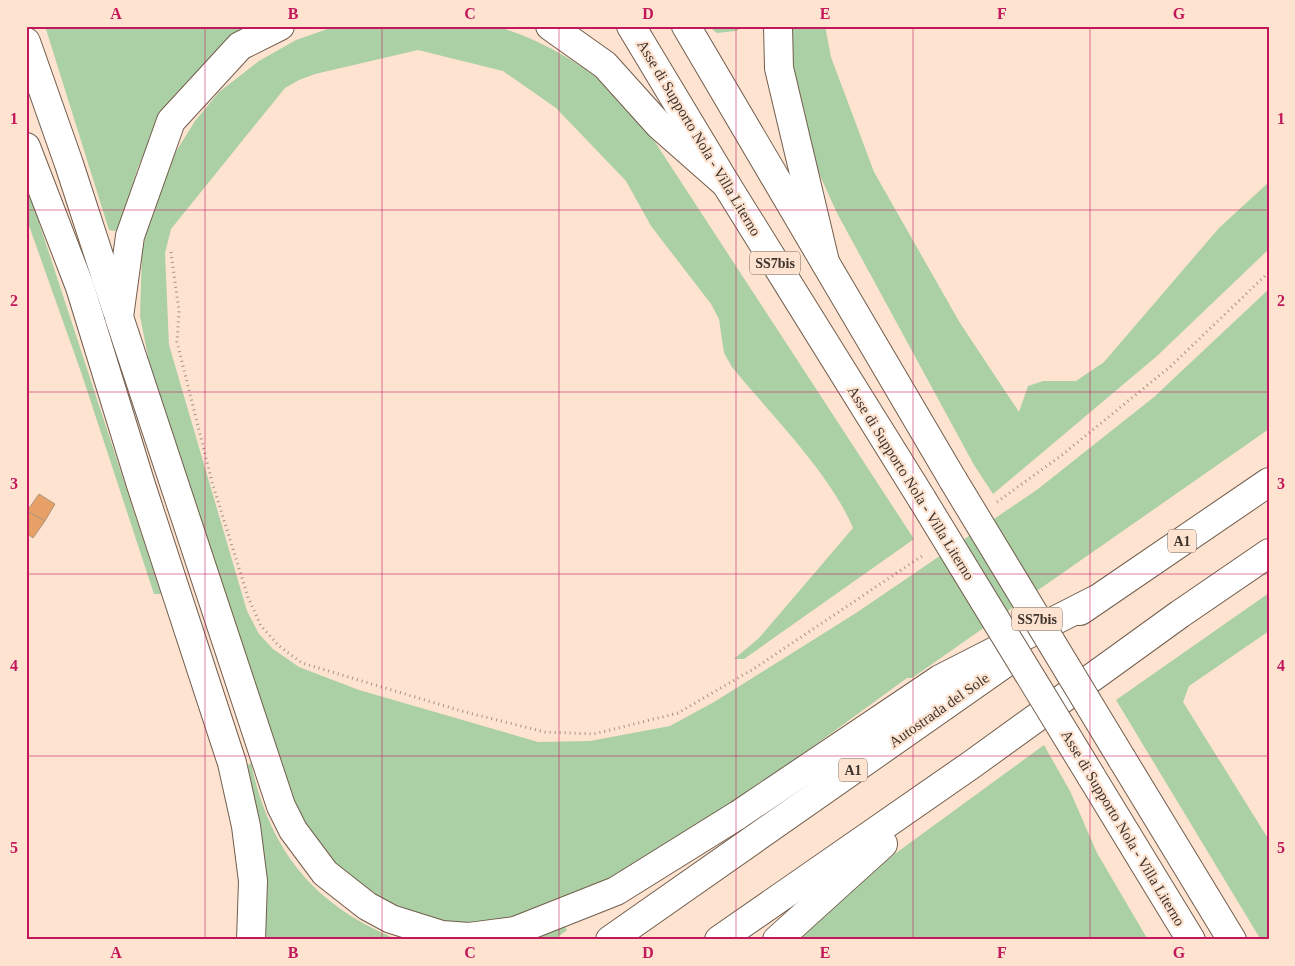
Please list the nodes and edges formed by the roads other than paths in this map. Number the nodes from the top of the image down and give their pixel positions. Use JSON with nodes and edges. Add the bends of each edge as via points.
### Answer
{"nodes":[{"id":1,"x":280,"y":26,"type":"edge"},
{"id":2,"x":550,"y":26,"type":"edge"},
{"id":3,"x":631,"y":26,"type":"edge"},
{"id":4,"x":686,"y":26,"type":"edge"},
{"id":5,"x":778,"y":26,"type":"edge"},
{"id":6,"x":26,"y":42,"type":"edge"},
{"id":7,"x":26,"y":69,"type":"edge"},
{"id":8,"x":26,"y":147,"type":"edge"},
{"id":9,"x":726,"y":184,"type":"junction"},
{"id":10,"x":825,"y":262,"type":"junction"},
{"id":11,"x":80,"y":287,"type":"junction"},
{"id":12,"x":119,"y":317,"type":"junction"},
{"id":13,"x":1269,"y":482,"type":"edge"},
{"id":14,"x":1269,"y":553,"type":"edge"},
{"id":15,"x":1096,"y":600,"type":"junction"},
{"id":16,"x":971,"y":765,"type":"junction"},
{"id":17,"x":251,"y":940,"type":"edge"},
{"id":18,"x":610,"y":940,"type":"edge"},
{"id":19,"x":719,"y":940,"type":"edge"},
{"id":20,"x":777,"y":940,"type":"edge"},
{"id":21,"x":1191,"y":940,"type":"edge"},
{"id":22,"x":1232,"y":940,"type":"edge"}],
"edges":[{"from":1,"to":12,"type":"highway","via":[[240,46],[172,122],[130,236]]},
{"from":2,"to":9,"type":"highway","via":[[605,65],[659,125]]},
{"from":3,"to":9,"type":"highway","name":"Asse di Supporto Nola - Villa Literno","number":"SS7bis"},
{"from":4,"to":10,"type":"highway","number":"SS7bis"},
{"from":5,"to":10,"type":"highway","via":[[779,68]]},
{"from":6,"to":12,"type":"highway"},
{"from":7,"to":11,"type":"highway"},
{"from":8,"to":11,"type":"highway"},
{"from":9,"to":21,"type":"highway","name":"Asse di Supporto Nola - Villa Literno","number":"SS7bis","bridge":true},
{"from":10,"to":22,"type":"highway","number":"SS7bis","bridge":true},
{"from":11,"to":17,"type":"highway","via":[[232,763],[246,826],[253,881]]},
{"from":12,"to":15,"type":"highway","via":[[281,806],[293,830],[325,873],[367,906],[416,928],[469,938],[515,931],[616,891],[940,679]]},
{"from":13,"to":15,"type":"highway","name":"Autostrada del Sole","number":"A1"},
{"from":14,"to":16,"type":"highway"},
{"from":15,"to":18,"type":"highway","name":"Autostrada del Sole","number":"A1"},
{"from":16,"to":19,"type":"highway"},
{"from":16,"to":20,"type":"highway"}]}
